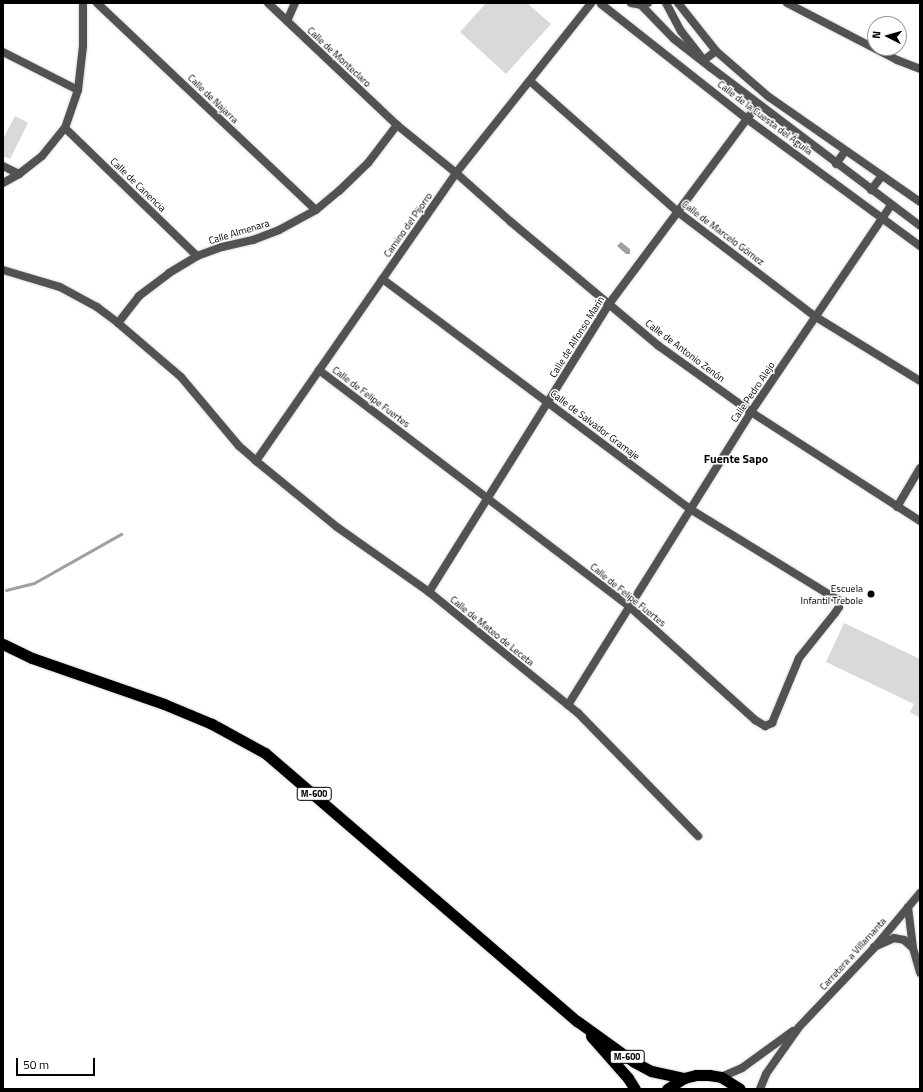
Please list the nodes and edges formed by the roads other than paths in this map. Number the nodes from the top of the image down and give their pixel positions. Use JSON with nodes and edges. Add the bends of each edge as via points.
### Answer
{"nodes":[{"id":1,"x":83,"y":3,"type":"edge"},
{"id":2,"x":98,"y":3,"type":"edge"},
{"id":3,"x":268,"y":3,"type":"edge"},
{"id":4,"x":295,"y":3,"type":"edge"},
{"id":5,"x":601,"y":3,"type":"edge"},
{"id":6,"x":631,"y":3,"type":"edge"},
{"id":7,"x":666,"y":3,"type":"edge"},
{"id":8,"x":678,"y":3,"type":"edge"},
{"id":9,"x":787,"y":3,"type":"edge"},
{"id":10,"x":645,"y":4,"type":"edge"},
{"id":11,"x":589,"y":6,"type":"edge"},
{"id":12,"x":287,"y":21,"type":"junction"},
{"id":13,"x":716,"y":51,"type":"junction"},
{"id":14,"x":3,"y":52,"type":"edge"},
{"id":15,"x":704,"y":60,"type":"junction"},
{"id":16,"x":710,"y":67,"type":"junction"},
{"id":17,"x":920,"y":69,"type":"edge"},
{"id":18,"x":530,"y":82,"type":"junction"},
{"id":19,"x":78,"y":90,"type":"junction"},
{"id":20,"x":758,"y":104,"type":"junction"},
{"id":21,"x":796,"y":116,"type":"junction"},
{"id":22,"x":747,"y":119,"type":"junction"},
{"id":23,"x":397,"y":125,"type":"junction"},
{"id":24,"x":788,"y":127,"type":"junction"},
{"id":25,"x":64,"y":128,"type":"junction"},
{"id":26,"x":845,"y":151,"type":"junction"},
{"id":27,"x":836,"y":164,"type":"junction"},
{"id":28,"x":3,"y":166,"type":"edge"},
{"id":29,"x":456,"y":172,"type":"junction"},
{"id":30,"x":19,"y":174,"type":"junction"},
{"id":31,"x":882,"y":176,"type":"junction"},
{"id":32,"x":3,"y":183,"type":"edge"},
{"id":33,"x":871,"y":190,"type":"junction"},
{"id":34,"x":920,"y":202,"type":"edge"},
{"id":35,"x":892,"y":205,"type":"junction"},
{"id":36,"x":316,"y":210,"type":"junction"},
{"id":37,"x":678,"y":212,"type":"junction"},
{"id":38,"x":883,"y":218,"type":"junction"},
{"id":39,"x":920,"y":226,"type":"edge"},
{"id":40,"x":920,"y":246,"type":"edge"},
{"id":41,"x":197,"y":256,"type":"junction"},
{"id":42,"x":3,"y":270,"type":"edge"},
{"id":43,"x":382,"y":279,"type":"junction"},
{"id":44,"x":609,"y":304,"type":"junction"},
{"id":45,"x":816,"y":316,"type":"junction"},
{"id":46,"x":118,"y":323,"type":"junction"},
{"id":47,"x":319,"y":370,"type":"junction"},
{"id":48,"x":920,"y":381,"type":"edge"},
{"id":49,"x":548,"y":403,"type":"junction"},
{"id":50,"x":751,"y":412,"type":"junction"},
{"id":51,"x":256,"y":461,"type":"junction"},
{"id":52,"x":920,"y":468,"type":"edge"},
{"id":53,"x":488,"y":497,"type":"junction"},
{"id":54,"x":897,"y":507,"type":"junction"},
{"id":55,"x":690,"y":509,"type":"junction"},
{"id":56,"x":920,"y":521,"type":"edge"},
{"id":57,"x":802,"y":578,"type":"joint"},
{"id":58,"x":428,"y":592,"type":"junction"},
{"id":59,"x":630,"y":607,"type":"junction"},
{"id":60,"x":3,"y":644,"type":"edge"},
{"id":61,"x":568,"y":705,"type":"junction"},
{"id":62,"x":698,"y":836,"type":"dead end"},
{"id":63,"x":920,"y":893,"type":"edge"},
{"id":64,"x":908,"y":907,"type":"junction"},
{"id":65,"x":874,"y":948,"type":"junction"},
{"id":66,"x":913,"y":948,"type":"junction"},
{"id":67,"x":920,"y":973,"type":"edge"},
{"id":68,"x":577,"y":1021,"type":"junction"},
{"id":69,"x":798,"y":1027,"type":"junction"},
{"id":70,"x":684,"y":1078,"type":"junction"},
{"id":71,"x":721,"y":1078,"type":"junction"},
{"id":72,"x":635,"y":1089,"type":"edge"},
{"id":73,"x":667,"y":1089,"type":"edge"},
{"id":74,"x":740,"y":1089,"type":"edge"},
{"id":75,"x":760,"y":1089,"type":"edge"}],
"edges":[{"from":1,"to":19,"type":"street","via":[[83,46]]},
{"from":2,"to":36,"type":"street","name":"Calle de Najarra"},
{"from":3,"to":12,"type":"street","name":"Calle de Monteclaro"},
{"from":4,"to":12,"type":"street"},
{"from":5,"to":11,"type":"street","name":"Camino del Pijorro"},
{"from":5,"to":22,"type":"street","name":"Calle de la Cuesta del Águila"},
{"from":6,"to":10,"type":"street"},
{"from":7,"to":15,"type":"street","name":"Calle de la Cuesta del Águila","via":[[681,31]]},
{"from":8,"to":13,"type":"street","name":"Calle de la Cuesta del Águila"},
{"from":9,"to":17,"type":"street","via":[[897,60]]},
{"from":10,"to":16,"type":"street","name":"Calle de la Cuesta del Águila","via":[[674,39]]},
{"from":11,"to":18,"type":"street","name":"Camino del Pijorro"},
{"from":12,"to":23,"type":"street","name":"Calle de Monteclaro"},
{"from":13,"to":15,"type":"street"},
{"from":13,"to":21,"type":"street","name":"Calle de la Cuesta del Águila"},
{"from":14,"to":19,"type":"street"},
{"from":15,"to":16,"type":"street","name":"Calle de la Cuesta del Águila"},
{"from":16,"to":20,"type":"street","name":"Calle de la Cuesta del Águila"},
{"from":18,"to":29,"type":"street","name":"Camino del Pijorro"},
{"from":18,"to":37,"type":"street","name":"Calle de Marcelo Gómez"},
{"from":19,"to":25,"type":"street"},
{"from":20,"to":22,"type":"street","name":"Calle de Alfonso Marín"},
{"from":20,"to":24,"type":"street","name":"Calle de la Cuesta del Águila"},
{"from":21,"to":24,"type":"street","name":"Calle de la Cuesta del Águila"},
{"from":21,"to":26,"type":"street","name":"Calle de la Cuesta del Águila"},
{"from":22,"to":37,"type":"street","name":"Calle de Alfonso Marín"},
{"from":22,"to":38,"type":"street","name":"Calle de la Cuesta del Águila"},
{"from":23,"to":29,"type":"street","name":"Calle de Monteclaro"},
{"from":23,"to":36,"type":"street","name":"Calle Almenara","via":[[368,163]]},
{"from":24,"to":27,"type":"street","name":"Calle de la Cuesta del Águila"},
{"from":25,"to":30,"type":"street","via":[[42,156]]},
{"from":25,"to":41,"type":"street","name":"Calle de Canencia"},
{"from":26,"to":27,"type":"street"},
{"from":26,"to":31,"type":"street","name":"Calle de la Cuesta del Águila"},
{"from":27,"to":33,"type":"street","name":"Calle de la Cuesta del Águila"},
{"from":28,"to":30,"type":"street"},
{"from":29,"to":43,"type":"street","name":"Camino del Pijorro"},
{"from":29,"to":44,"type":"street","name":"Calle de Antonio Zenón"},
{"from":30,"to":32,"type":"street"},
{"from":31,"to":33,"type":"street"},
{"from":31,"to":34,"type":"street","name":"Calle de la Cuesta del Águila"},
{"from":33,"to":35,"type":"street","name":"Calle de la Cuesta del Águila"},
{"from":35,"to":38,"type":"street","name":"Calle Pedro Alejo"},
{"from":35,"to":39,"type":"street","name":"Calle de la Cuesta del Águila"},
{"from":36,"to":41,"type":"street","name":"Calle Almenara","via":[[279,230]]},
{"from":37,"to":44,"type":"street","name":"Calle de Alfonso Marín"},
{"from":37,"to":45,"type":"street","name":"Calle de Marcelo Gómez"},
{"from":38,"to":40,"type":"street","name":"Calle de la Cuesta del Águila"},
{"from":38,"to":45,"type":"street","name":"Calle Pedro Alejo"},
{"from":41,"to":46,"type":"street","name":"Calle Almenara","via":[[139,296]]},
{"from":42,"to":46,"type":"street","name":"Calle de Mateo de Leceta","via":[[60,287],[98,307]]},
{"from":43,"to":47,"type":"street","name":"Camino del Pijorro"},
{"from":43,"to":49,"type":"street","name":"Calle de Salvador Gramaje"},
{"from":44,"to":49,"type":"street","name":"Calle de Alfonso Marín"},
{"from":44,"to":50,"type":"street","name":"Calle de Antonio Zenón","via":[[659,346]]},
{"from":45,"to":48,"type":"street","name":"Calle de Marcelo Gómez"},
{"from":45,"to":50,"type":"street","name":"Calle Pedro Alejo"},
{"from":46,"to":51,"type":"street","name":"Calle de Mateo de Leceta","via":[[181,377],[239,446]]},
{"from":47,"to":51,"type":"street","name":"Camino del Pijorro"},
{"from":47,"to":53,"type":"street","name":"Calle de Felipe Fuertes"},
{"from":49,"to":53,"type":"street","name":"Calle de Alfonso Marín"},
{"from":49,"to":55,"type":"street","name":"Calle de Salvador Gramaje"},
{"from":50,"to":54,"type":"street","name":"Calle de Antonio Zenón"},
{"from":50,"to":55,"type":"street","name":"Calle Pedro Alejo"},
{"from":51,"to":58,"type":"street","name":"Calle de Mateo de Leceta","via":[[337,527]]},
{"from":52,"to":54,"type":"street"},
{"from":53,"to":58,"type":"street","name":"Calle de Alfonso Marín"},
{"from":53,"to":59,"type":"street","name":"Calle de Felipe Fuertes"},
{"from":54,"to":56,"type":"street","name":"Calle de Antonio Zenón"},
{"from":55,"to":57,"type":"street","name":"Calle de Salvador Gramaje"},
{"from":55,"to":59,"type":"street","name":"Calle Pedro Alejo"},
{"from":57,"to":59,"type":"street","name":"Calle de Felipe Fuertes","via":[[838,600],[839,607],[799,658],[772,723],[767,726],[755,720]]},
{"from":58,"to":61,"type":"street","name":"Calle de Mateo de Leceta"},
{"from":59,"to":61,"type":"street","name":"Calle Pedro Alejo"},
{"from":60,"to":68,"type":"highway","number":"M-600","via":[[32,658],[164,704],[212,724],[265,753]]},
{"from":61,"to":62,"type":"street","name":"Calle de Mateo de Leceta"},
{"from":63,"to":64,"type":"street","name":"Carretera a Villamanta"},
{"from":64,"to":65,"type":"street","name":"Carretera a Villamanta"},
{"from":64,"to":66,"type":"street"},
{"from":65,"to":66,"type":"street","via":[[894,938],[904,940]]},
{"from":65,"to":69,"type":"street","name":"Carretera a Villamanta"},
{"from":66,"to":67,"type":"street"},
{"from":68,"to":70,"type":"highway","number":"M-600","via":[[634,1062],[651,1071]]},
{"from":68,"to":72,"type":"highway","number":"M-600"},
{"from":69,"to":71,"type":"street","via":[[742,1068]]},
{"from":69,"to":75,"type":"street","via":[[766,1074]]},
{"from":70,"to":71,"type":"highway","number":"M-600","via":[[702,1075]]},
{"from":70,"to":73,"type":"highway","number":"M-600"},
{"from":71,"to":74,"type":"highway","number":"M-600"}]}
